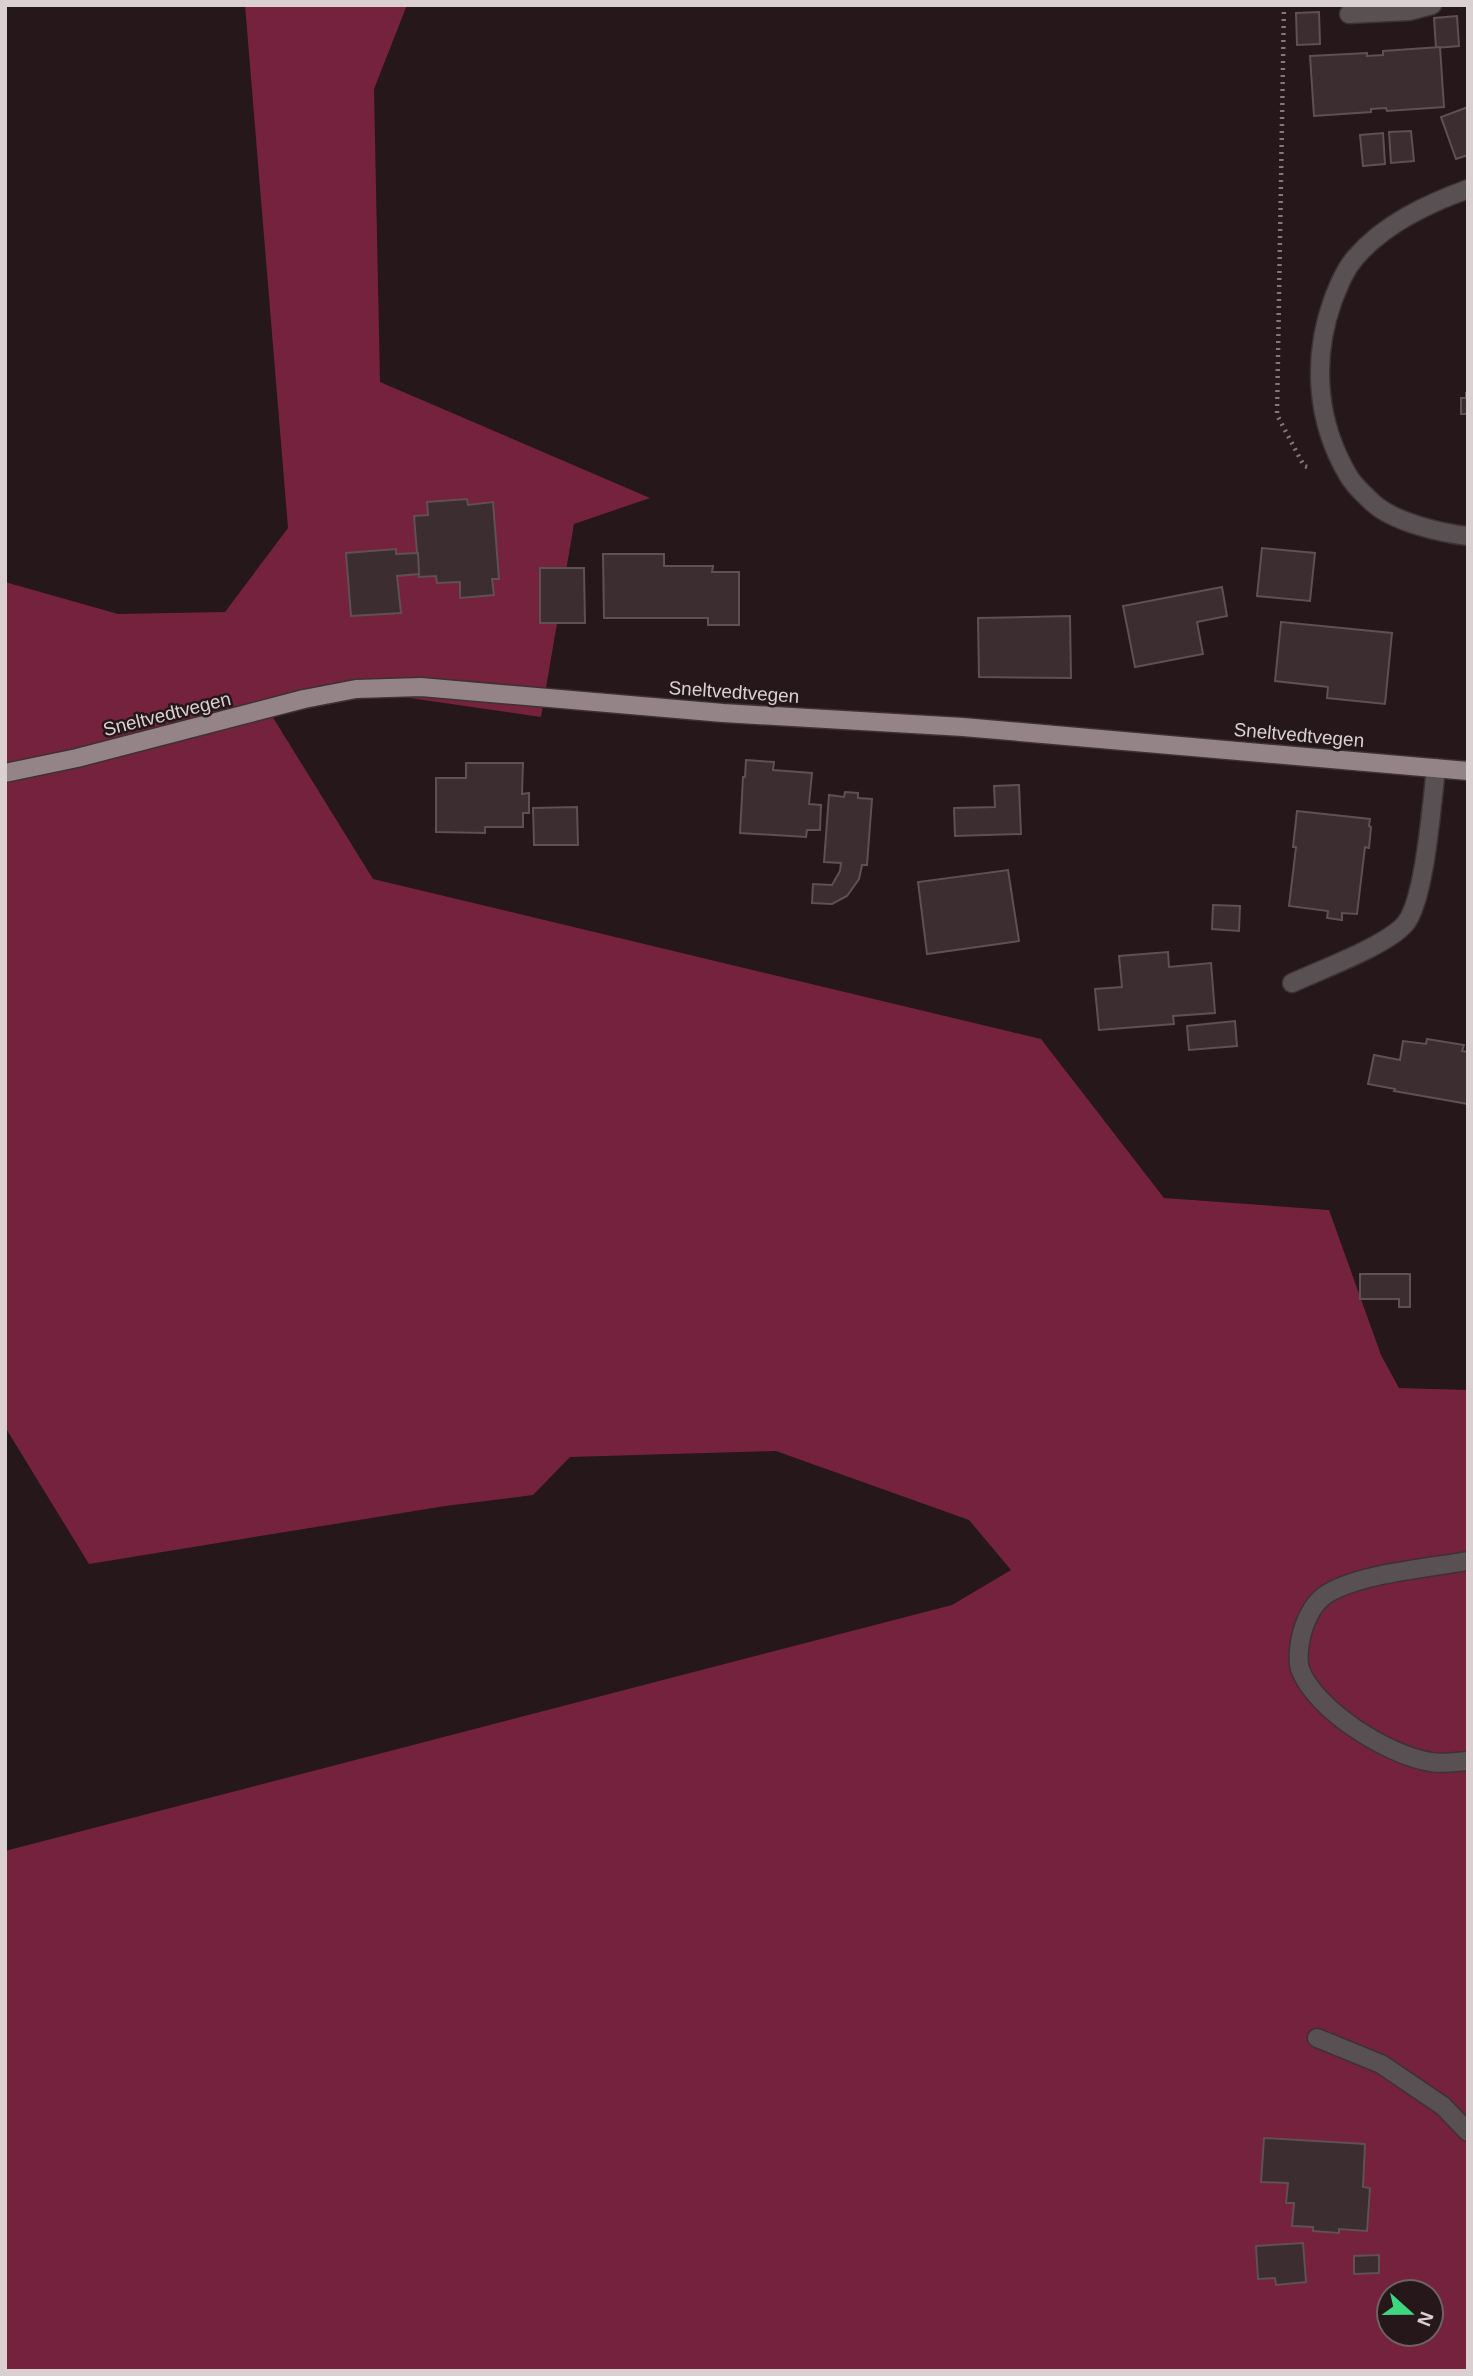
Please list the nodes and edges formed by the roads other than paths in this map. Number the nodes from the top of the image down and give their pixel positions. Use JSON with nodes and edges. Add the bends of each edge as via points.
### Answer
{"nodes":[{"id":1,"x":1432,"y":5,"type":"edge"},
{"id":2,"x":1349,"y":14,"type":"dead end"},
{"id":3,"x":1468,"y":189,"type":"edge"},
{"id":4,"x":1468,"y":536,"type":"edge"},
{"id":5,"x":1436,"y":768,"type":"junction"},
{"id":6,"x":1468,"y":771,"type":"edge"},
{"id":7,"x":5,"y":774,"type":"edge"},
{"id":8,"x":1292,"y":984,"type":"dead end"},
{"id":9,"x":1468,"y":1561,"type":"edge"},
{"id":10,"x":1468,"y":1760,"type":"edge"},
{"id":11,"x":1317,"y":2038,"type":"dead end"},
{"id":12,"x":1468,"y":2132,"type":"edge"}],
"edges":[{"from":1,"to":2,"type":"street"},
{"from":3,"to":4,"type":"street","via":[[1403,218],[1355,258],[1341,279],[1324,326],[1319,380],[1329,434],[1349,478],[1375,505],[1390,513],[1427,528]]},
{"from":5,"to":6,"type":"main road","name":"Sneltvedtvegen"},
{"from":5,"to":7,"type":"main road","name":"Sneltvedtvegen","via":[[421,687],[356,689],[304,699]]},
{"from":5,"to":8,"type":"street","via":[[1420,889],[1406,923],[1385,941]]},
{"from":9,"to":10,"type":"street","via":[[1348,1582],[1312,1608],[1301,1633],[1298,1658],[1315,1695],[1359,1731],[1427,1762]]},
{"from":11,"to":12,"type":"street","via":[[1381,2064],[1443,2106]]}]}
